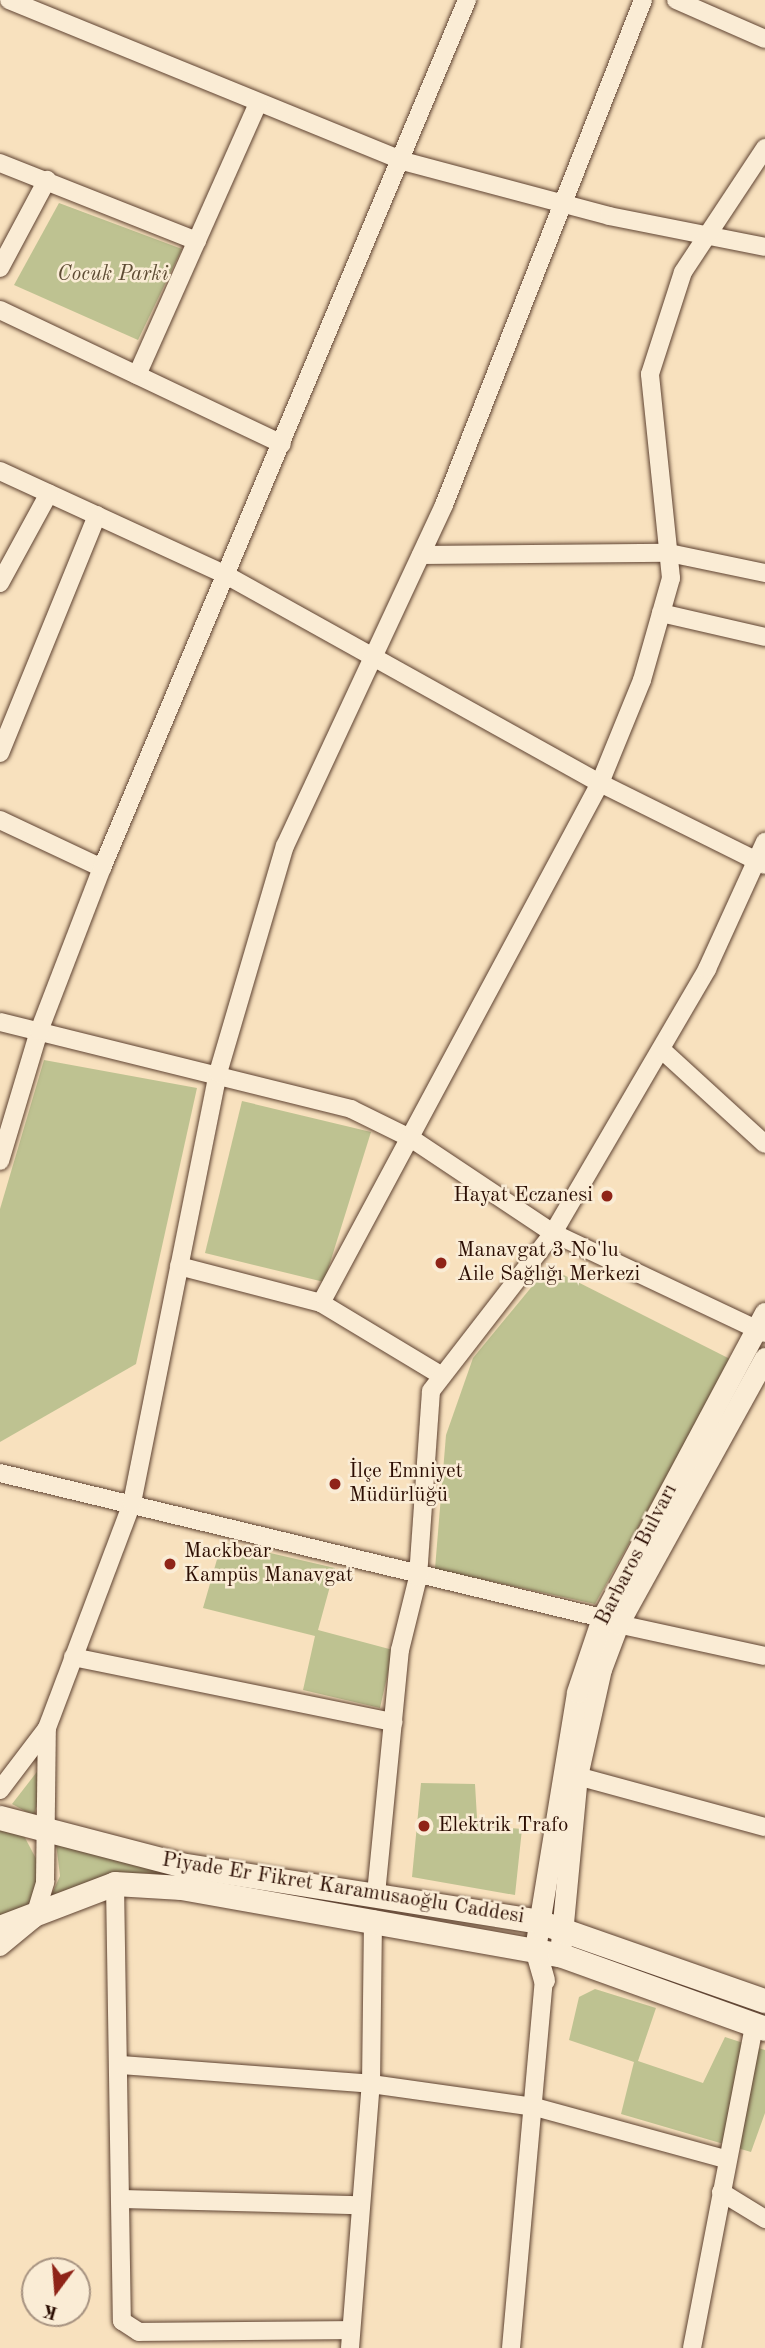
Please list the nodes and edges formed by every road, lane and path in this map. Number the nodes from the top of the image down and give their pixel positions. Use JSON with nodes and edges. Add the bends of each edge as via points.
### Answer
{"nodes":[{"id":1,"x":9,"y":0,"type":"edge"},
{"id":2,"x":467,"y":0,"type":"edge"},
{"id":3,"x":643,"y":0,"type":"edge"},
{"id":4,"x":676,"y":0,"type":"edge"},
{"id":5,"x":765,"y":39,"type":"edge"},
{"id":6,"x":258,"y":103,"type":"junction"},
{"id":7,"x":765,"y":148,"type":"edge"},
{"id":8,"x":402,"y":161,"type":"junction"},
{"id":9,"x":0,"y":163,"type":"edge"},
{"id":10,"x":47,"y":180,"type":"junction"},
{"id":11,"x":562,"y":205,"type":"junction"},
{"id":12,"x":708,"y":235,"type":"junction"},
{"id":13,"x":197,"y":241,"type":"junction"},
{"id":14,"x":765,"y":247,"type":"edge"},
{"id":15,"x":0,"y":268,"type":"edge"},
{"id":16,"x":0,"y":310,"type":"edge"},
{"id":17,"x":137,"y":375,"type":"junction"},
{"id":18,"x":282,"y":444,"type":"junction"},
{"id":19,"x":0,"y":471,"type":"edge"},
{"id":20,"x":49,"y":493,"type":"junction"},
{"id":21,"x":97,"y":515,"type":"junction"},
{"id":22,"x":669,"y":553,"type":"junction"},
{"id":23,"x":422,"y":555,"type":"junction"},
{"id":24,"x":765,"y":573,"type":"edge"},
{"id":25,"x":226,"y":575,"type":"junction"},
{"id":26,"x":0,"y":583,"type":"edge"},
{"id":27,"x":661,"y":613,"type":"junction"},
{"id":28,"x":765,"y":637,"type":"edge"},
{"id":29,"x":374,"y":656,"type":"junction"},
{"id":30,"x":0,"y":753,"type":"edge"},
{"id":31,"x":600,"y":783,"type":"junction"},
{"id":32,"x":0,"y":820,"type":"edge"},
{"id":33,"x":765,"y":842,"type":"edge"},
{"id":34,"x":761,"y":862,"type":"edge"},
{"id":35,"x":102,"y":868,"type":"junction"},
{"id":36,"x":0,"y":1022,"type":"edge"},
{"id":37,"x":39,"y":1031,"type":"junction"},
{"id":38,"x":662,"y":1049,"type":"junction"},
{"id":39,"x":218,"y":1073,"type":"junction"},
{"id":40,"x":412,"y":1139,"type":"junction"},
{"id":41,"x":765,"y":1144,"type":"edge"},
{"id":42,"x":0,"y":1161,"type":"edge"},
{"id":43,"x":553,"y":1233,"type":"junction"},
{"id":44,"x":179,"y":1266,"type":"junction"},
{"id":45,"x":321,"y":1303,"type":"junction"},
{"id":46,"x":762,"y":1325,"type":"edge"},
{"id":47,"x":765,"y":1358,"type":"edge"},
{"id":48,"x":442,"y":1376,"type":"junction"},
{"id":49,"x":0,"y":1473,"type":"edge"},
{"id":50,"x":132,"y":1503,"type":"junction"},
{"id":51,"x":418,"y":1577,"type":"junction"},
{"id":52,"x":610,"y":1621,"type":"junction"},
{"id":53,"x":765,"y":1656,"type":"edge"},
{"id":54,"x":73,"y":1657,"type":"junction"},
{"id":55,"x":393,"y":1722,"type":"junction"},
{"id":56,"x":47,"y":1728,"type":"junction"},
{"id":57,"x":577,"y":1776,"type":"junction"},
{"id":58,"x":0,"y":1790,"type":"edge"},
{"id":59,"x":0,"y":1818,"type":"edge"},
{"id":60,"x":765,"y":1827,"type":"edge"},
{"id":61,"x":43,"y":1828,"type":"junction"},
{"id":62,"x":115,"y":1884,"type":"junction"},
{"id":63,"x":376,"y":1894,"type":"junction"},
{"id":64,"x":34,"y":1919,"type":"junction"},
{"id":65,"x":373,"y":1919,"type":"junction"},
{"id":66,"x":539,"y":1922,"type":"junction"},
{"id":67,"x":0,"y":1928,"type":"edge"},
{"id":68,"x":564,"y":1928,"type":"junction"},
{"id":69,"x":0,"y":1947,"type":"edge"},
{"id":70,"x":535,"y":1949,"type":"junction"},
{"id":71,"x":559,"y":1955,"type":"junction"},
{"id":72,"x":544,"y":1980,"type":"junction"},
{"id":73,"x":765,"y":2001,"type":"edge"},
{"id":74,"x":760,"y":2027,"type":"edge"},
{"id":75,"x":121,"y":2065,"type":"junction"},
{"id":76,"x":371,"y":2084,"type":"junction"},
{"id":77,"x":535,"y":2107,"type":"junction"},
{"id":78,"x":726,"y":2159,"type":"junction"},
{"id":79,"x":721,"y":2192,"type":"junction"},
{"id":80,"x":122,"y":2199,"type":"junction"},
{"id":81,"x":359,"y":2205,"type":"junction"},
{"id":82,"x":765,"y":2219,"type":"edge"},
{"id":83,"x":349,"y":2339,"type":"edge"},
{"id":84,"x":511,"y":2348,"type":"edge"},
{"id":85,"x":692,"y":2348,"type":"edge"}],
"edges":[{"from":1,"to":6,"type":"street"},
{"from":2,"to":8,"type":"street"},
{"from":3,"to":11,"type":"street"},
{"from":4,"to":5,"type":"street"},
{"from":6,"to":8,"type":"street"},
{"from":6,"to":13,"type":"street"},
{"from":7,"to":12,"type":"street"},
{"from":8,"to":11,"type":"street"},
{"from":8,"to":18,"type":"street"},
{"from":9,"to":10,"type":"street"},
{"from":10,"to":13,"type":"street"},
{"from":10,"to":15,"type":"street"},
{"from":11,"to":12,"type":"street"},
{"from":11,"to":23,"type":"street"},
{"from":12,"to":14,"type":"street"},
{"from":12,"to":22,"type":"street","via":[[683,272],[650,374]]},
{"from":13,"to":17,"type":"street"},
{"from":16,"to":17,"type":"street"},
{"from":17,"to":18,"type":"street"},
{"from":18,"to":25,"type":"street"},
{"from":19,"to":20,"type":"street"},
{"from":20,"to":21,"type":"street"},
{"from":20,"to":26,"type":"street"},
{"from":21,"to":25,"type":"street"},
{"from":21,"to":30,"type":"street"},
{"from":22,"to":23,"type":"street"},
{"from":22,"to":24,"type":"street"},
{"from":22,"to":27,"type":"street","via":[[671,578]]},
{"from":23,"to":29,"type":"street"},
{"from":25,"to":29,"type":"street"},
{"from":25,"to":35,"type":"street"},
{"from":27,"to":28,"type":"street"},
{"from":27,"to":31,"type":"street"},
{"from":29,"to":31,"type":"street"},
{"from":29,"to":39,"type":"street","via":[[285,846]]},
{"from":31,"to":34,"type":"street"},
{"from":31,"to":40,"type":"street"},
{"from":32,"to":35,"type":"street"},
{"from":33,"to":34,"type":"street"},
{"from":34,"to":38,"type":"street"},
{"from":35,"to":37,"type":"street"},
{"from":36,"to":37,"type":"street"},
{"from":37,"to":39,"type":"street"},
{"from":37,"to":42,"type":"street"},
{"from":38,"to":41,"type":"street"},
{"from":38,"to":43,"type":"street"},
{"from":39,"to":40,"type":"street","via":[[351,1109]]},
{"from":39,"to":44,"type":"street"},
{"from":40,"to":43,"type":"street"},
{"from":40,"to":45,"type":"street"},
{"from":43,"to":46,"type":"street"},
{"from":43,"to":48,"type":"street"},
{"from":44,"to":45,"type":"street"},
{"from":44,"to":50,"type":"street"},
{"from":45,"to":48,"type":"street"},
{"from":46,"to":52,"type":"street","name":"Barbaros Bulvarı"},
{"from":47,"to":52,"type":"street","name":"Barbaros Bulvarı"},
{"from":48,"to":51,"type":"street","via":[[431,1391]]},
{"from":49,"to":50,"type":"street"},
{"from":50,"to":51,"type":"street","via":[[263,1532]]},
{"from":50,"to":54,"type":"street"},
{"from":51,"to":52,"type":"street"},
{"from":51,"to":55,"type":"street"},
{"from":52,"to":53,"type":"street"},
{"from":52,"to":57,"type":"street","name":"Barbaros Bulvarı"},
{"from":52,"to":66,"type":"street","name":"Barbaros Bulvarı","via":[[577,1692]]},
{"from":54,"to":55,"type":"street"},
{"from":54,"to":56,"type":"street"},
{"from":55,"to":63,"type":"street"},
{"from":56,"to":58,"type":"street"},
{"from":56,"to":61,"type":"street"},
{"from":57,"to":60,"type":"street"},
{"from":57,"to":68,"type":"street","name":"Barbaros Bulvarı"},
{"from":59,"to":61,"type":"main road","name":"Piyade Er Fikret Karamusaoğlu Caddesi"},
{"from":61,"to":63,"type":"main road","name":"Piyade Er Fikret Karamusaoğlu Caddesi","via":[[181,1865]]},
{"from":61,"to":64,"type":"street","via":[[45,1882]]},
{"from":62,"to":64,"type":"main road","name":"Piyade Er Fikret Karamusaoğlu Caddesi","via":[[57,1904]]},
{"from":62,"to":65,"type":"main road","name":"Piyade Er Fikret Karamusaoğlu Caddesi"},
{"from":62,"to":75,"type":"street"},
{"from":63,"to":66,"type":"main road","name":"Piyade Er Fikret Karamusaoğlu Caddesi"},
{"from":64,"to":67,"type":"main road","name":"Piyade Er Fikret Karamusaoğlu Caddesi"},
{"from":64,"to":69,"type":"street"},
{"from":65,"to":70,"type":"main road","name":"Piyade Er Fikret Karamusaoğlu Caddesi"},
{"from":65,"to":76,"type":"street"},
{"from":66,"to":68,"type":"main road","name":"Piyade Er Fikret Karamusaoğlu Caddesi"},
{"from":66,"to":70,"type":"street","name":"Barbaros Bulvarı"},
{"from":68,"to":71,"type":"street","name":"Barbaros Bulvarı"},
{"from":68,"to":73,"type":"main road","name":"Piyade Er Fikret Karamusaoğlu Caddesi"},
{"from":70,"to":71,"type":"main road","name":"Piyade Er Fikret Karamusaoğlu Caddesi"},
{"from":70,"to":72,"type":"street","name":"Barbaros Bulvarı"},
{"from":71,"to":72,"type":"street","name":"Barbaros Bulvarı"},
{"from":71,"to":74,"type":"main road","name":"Piyade Er Fikret Karamusaoğlu Caddesi"},
{"from":72,"to":77,"type":"street"},
{"from":74,"to":78,"type":"street"},
{"from":75,"to":76,"type":"street"},
{"from":75,"to":80,"type":"street"},
{"from":76,"to":77,"type":"street"},
{"from":76,"to":81,"type":"street"},
{"from":77,"to":78,"type":"street"},
{"from":77,"to":84,"type":"street"},
{"from":78,"to":79,"type":"street"},
{"from":79,"to":82,"type":"street"},
{"from":79,"to":85,"type":"street"},
{"from":80,"to":81,"type":"street"},
{"from":80,"to":83,"type":"street","via":[[121,2315],[130,2329]]},
{"from":81,"to":83,"type":"street"}]}
